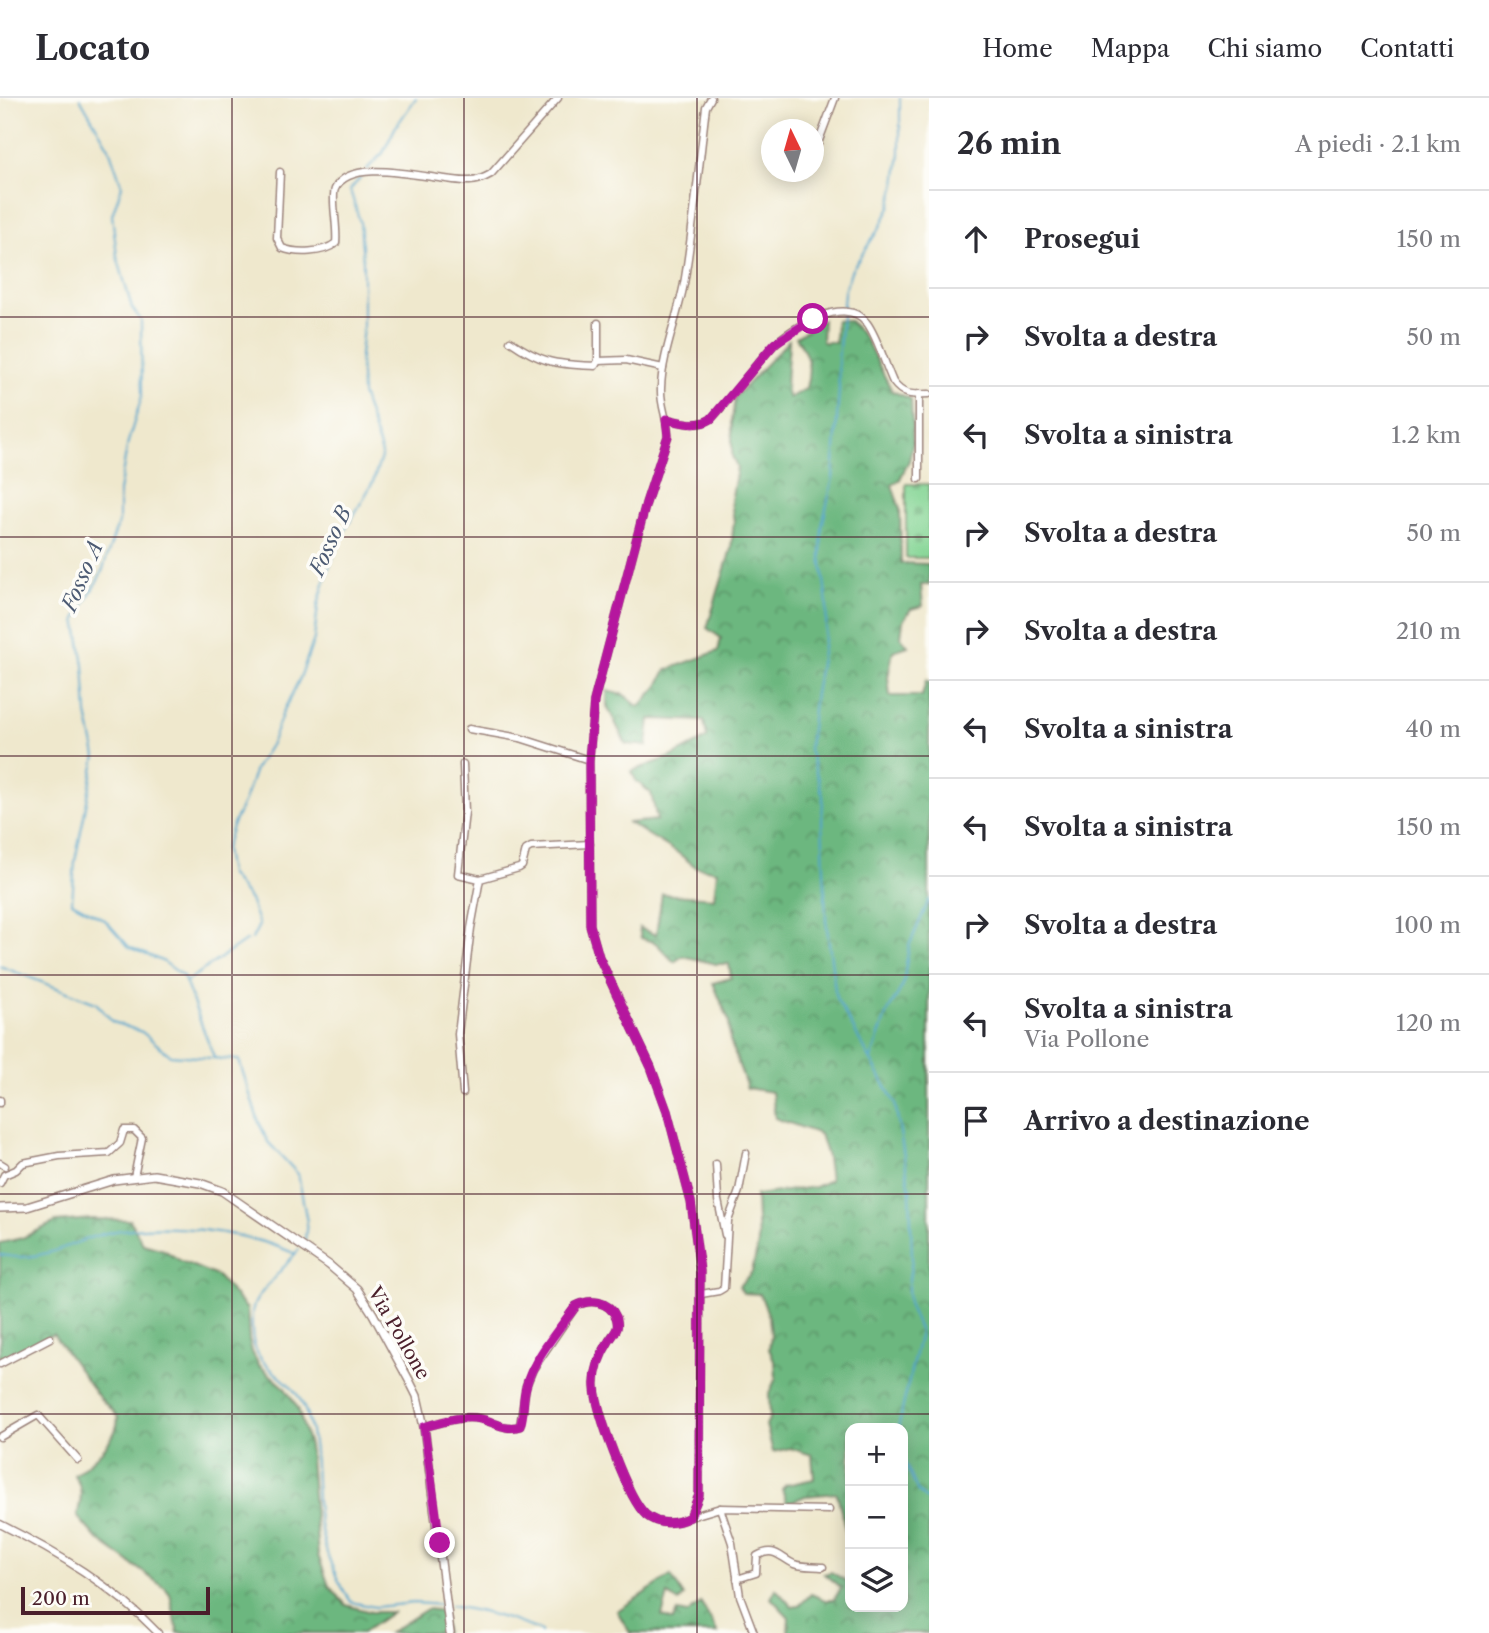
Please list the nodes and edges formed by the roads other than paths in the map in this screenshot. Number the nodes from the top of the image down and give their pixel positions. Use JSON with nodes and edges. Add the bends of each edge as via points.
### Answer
{"nodes":[{"id":1,"x":558,"y":98,"type":"edge"},
{"id":2,"x":711,"y":98,"type":"edge"},
{"id":3,"x":835,"y":98,"type":"edge"},
{"id":4,"x":824,"y":127,"type":"edge"},
{"id":5,"x":280,"y":172,"type":"dead end"},
{"id":6,"x":598,"y":323,"type":"dead end"},
{"id":7,"x":510,"y":341,"type":"dead end"},
{"id":8,"x":598,"y":361,"type":"junction"},
{"id":9,"x":663,"y":368,"type":"junction"},
{"id":10,"x":919,"y":394,"type":"junction"},
{"id":11,"x":929,"y":394,"type":"edge"},
{"id":12,"x":666,"y":419,"type":"junction"},
{"id":13,"x":919,"y":479,"type":"dead end"},
{"id":14,"x":469,"y":729,"type":"dead end"},
{"id":15,"x":589,"y":760,"type":"junction"},
{"id":16,"x":463,"y":764,"type":"dead end"},
{"id":17,"x":590,"y":844,"type":"junction"},
{"id":18,"x":480,"y":879,"type":"junction"},
{"id":19,"x":463,"y":1093,"type":"dead end"},
{"id":20,"x":746,"y":1153,"type":"dead end"},
{"id":21,"x":716,"y":1164,"type":"dead end"},
{"id":22,"x":134,"y":1177,"type":"junction"},
{"id":23,"x":0,"y":1183,"type":"edge"},
{"id":24,"x":0,"y":1208,"type":"edge"},
{"id":25,"x":726,"y":1237,"type":"junction"},
{"id":26,"x":701,"y":1294,"type":"junction"},
{"id":27,"x":50,"y":1338,"type":"dead end"},
{"id":28,"x":0,"y":1364,"type":"edge"},
{"id":29,"x":424,"y":1427,"type":"junction"},
{"id":30,"x":0,"y":1437,"type":"edge"},
{"id":31,"x":78,"y":1460,"type":"dead end"},
{"id":32,"x":720,"y":1508,"type":"junction"},
{"id":33,"x":829,"y":1510,"type":"dead end"},
{"id":34,"x":690,"y":1517,"type":"junction"},
{"id":35,"x":0,"y":1524,"type":"edge"},
{"id":36,"x":8,"y":1528,"type":"junction"},
{"id":37,"x":0,"y":1532,"type":"edge"},
{"id":38,"x":822,"y":1567,"type":"dead end"},
{"id":39,"x":737,"y":1579,"type":"junction"},
{"id":40,"x":158,"y":1633,"type":"edge"},
{"id":41,"x":450,"y":1633,"type":"edge"},
{"id":42,"x":754,"y":1633,"type":"edge"}],
"edges":[{"from":1,"to":5,"type":"street","via":[[491,174],[479,180],[396,171],[356,173],[341,180],[333,192],[336,243],[327,250],[282,248],[277,238]]},
{"from":2,"to":9,"type":"street","via":[[706,107],[685,278]]},
{"from":3,"to":4,"type":"street"},
{"from":6,"to":8,"type":"street"},
{"from":7,"to":8,"type":"street","via":[[548,361],[595,366]]},
{"from":8,"to":9,"type":"street","via":[[626,359]]},
{"from":9,"to":12,"type":"street","via":[[660,404]]},
{"from":10,"to":11,"type":"street"},
{"from":10,"to":12,"type":"street","via":[[905,394],[893,382],[867,321],[836,311],[813,319],[775,343],[704,424]]},
{"from":10,"to":13,"type":"street"},
{"from":12,"to":15,"type":"street","via":[[668,436],[594,701]]},
{"from":14,"to":15,"type":"street","via":[[520,738]]},
{"from":15,"to":17,"type":"street"},
{"from":16,"to":18,"type":"street","via":[[465,812],[458,874]]},
{"from":17,"to":18,"type":"street","via":[[531,847],[519,868]]},
{"from":17,"to":26,"type":"street","via":[[592,932],[667,1111],[691,1202]]},
{"from":18,"to":19,"type":"street","via":[[458,1034]]},
{"from":20,"to":25,"type":"street"},
{"from":21,"to":25,"type":"street"},
{"from":22,"to":23,"type":"street","via":[[142,1138],[134,1130],[124,1130],[110,1153],[23,1163]]},
{"from":22,"to":24,"type":"street","name":"Via Pollone","via":[[27,1207]]},
{"from":22,"to":29,"type":"street","name":"Via Pollone","via":[[177,1177],[222,1191],[344,1277],[366,1301],[417,1396]]},
{"from":25,"to":26,"type":"street","via":[[724,1288]]},
{"from":26,"to":34,"type":"street","via":[[699,1495]]},
{"from":27,"to":28,"type":"street"},
{"from":29,"to":34,"type":"street","via":[[464,1419],[506,1428],[520,1426],[533,1369],[576,1306],[593,1301],[611,1310],[617,1319],[617,1328],[599,1360],[595,1386],[599,1410],[628,1488],[647,1516],[657,1521],[678,1523]]},
{"from":29,"to":41,"type":"street","name":"Via Pollone"},
{"from":30,"to":31,"type":"street","via":[[38,1415]]},
{"from":32,"to":33,"type":"street"},
{"from":32,"to":34,"type":"street"},
{"from":32,"to":39,"type":"street","via":[[732,1543]]},
{"from":35,"to":36,"type":"street"},
{"from":36,"to":37,"type":"street"},
{"from":36,"to":40,"type":"street","via":[[96,1579]]},
{"from":38,"to":39,"type":"street","via":[[794,1564],[779,1553],[763,1553],[757,1556],[756,1573]]},
{"from":39,"to":42,"type":"street"}]}
